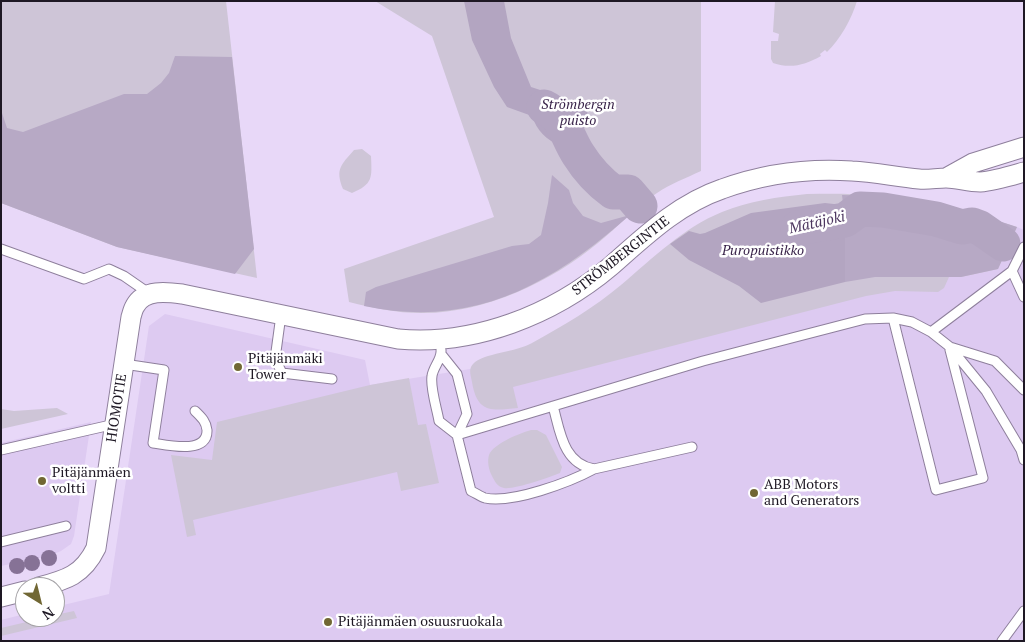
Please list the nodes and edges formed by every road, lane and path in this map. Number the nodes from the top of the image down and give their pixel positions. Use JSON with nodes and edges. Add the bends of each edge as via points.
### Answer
{"nodes":[{"id":1,"x":1019,"y":148,"type":"edge"},
{"id":2,"x":1023,"y":176,"type":"edge"},
{"id":3,"x":946,"y":178,"type":"junction"},
{"id":4,"x":1024,"y":247,"type":"edge"},
{"id":5,"x":1,"y":249,"type":"edge"},
{"id":6,"x":1012,"y":271,"type":"junction"},
{"id":7,"x":150,"y":294,"type":"junction"},
{"id":8,"x":1024,"y":297,"type":"edge"},
{"id":9,"x":281,"y":315,"type":"junction"},
{"id":10,"x":893,"y":318,"type":"junction"},
{"id":11,"x":931,"y":332,"type":"junction"},
{"id":12,"x":440,"y":347,"type":"junction"},
{"id":13,"x":950,"y":347,"type":"junction"},
{"id":14,"x":124,"y":364,"type":"junction"},
{"id":15,"x":332,"y":379,"type":"dead end"},
{"id":16,"x":1024,"y":390,"type":"edge"},
{"id":17,"x":553,"y":406,"type":"junction"},
{"id":18,"x":195,"y":411,"type":"dead end"},
{"id":19,"x":115,"y":424,"type":"junction"},
{"id":20,"x":457,"y":435,"type":"junction"},
{"id":21,"x":692,"y":447,"type":"dead end"},
{"id":22,"x":1,"y":450,"type":"edge"},
{"id":23,"x":1024,"y":460,"type":"edge"},
{"id":24,"x":594,"y":469,"type":"junction"},
{"id":25,"x":66,"y":526,"type":"dead end"},
{"id":26,"x":1,"y":542,"type":"edge"},
{"id":27,"x":65,"y":578,"type":"edge"},
{"id":28,"x":15,"y":594,"type":"edge"},
{"id":29,"x":1,"y":597,"type":"edge"},
{"id":30,"x":1024,"y":611,"type":"edge"},
{"id":31,"x":1002,"y":641,"type":"edge"}],
"edges":[{"from":1,"to":2,"type":"street"},
{"from":1,"to":3,"type":"street","name":"STRÖMBERGINTIE","via":[[973,162]]},
{"from":2,"to":3,"type":"street","name":"STRÖMBERGINTIE","via":[[980,182]]},
{"from":3,"to":12,"type":"street","name":"STRÖMBERGINTIE","via":[[920,179],[851,171],[812,172],[781,174],[720,189],[668,218],[586,286],[548,308]]},
{"from":4,"to":6,"type":"lane"},
{"from":5,"to":7,"type":"lane","via":[[84,279],[108,269]]},
{"from":6,"to":8,"type":"lane"},
{"from":6,"to":11,"type":"lane"},
{"from":7,"to":9,"type":"street","name":"STRÖMBERGINTIE","via":[[182,294]]},
{"from":7,"to":14,"type":"street","name":"HIOMOTIE","via":[[134,306]]},
{"from":9,"to":12,"type":"street","name":"STRÖMBERGINTIE","via":[[398,339],[418,340]]},
{"from":9,"to":15,"type":"lane","via":[[276,359],[282,372]]},
{"from":10,"to":11,"type":"lane","via":[[912,322]]},
{"from":10,"to":13,"type":"lane","via":[[936,490],[983,478]]},
{"from":10,"to":17,"type":"lane","via":[[865,319],[702,361]]},
{"from":11,"to":13,"type":"lane"},
{"from":12,"to":20,"type":"lane","via":[[457,374],[467,414]]},
{"from":12,"to":20,"type":"lane","via":[[431,378],[439,421]]},
{"from":13,"to":16,"type":"lane","via":[[995,361]]},
{"from":13,"to":23,"type":"lane","via":[[986,391]]},
{"from":14,"to":18,"type":"lane","via":[[164,370],[153,443],[188,447],[203,441],[207,429]]},
{"from":14,"to":19,"type":"street","name":"HIOMOTIE"},
{"from":17,"to":20,"type":"lane"},
{"from":17,"to":24,"type":"lane","via":[[565,449],[581,464]]},
{"from":19,"to":22,"type":"lane"},
{"from":19,"to":27,"type":"street","name":"HIOMOTIE","via":[[96,548],[80,572]]},
{"from":20,"to":24,"type":"lane","via":[[472,491],[485,498],[510,498],[575,479]]},
{"from":21,"to":24,"type":"lane"},
{"from":25,"to":26,"type":"lane"},
{"from":28,"to":29,"type":"street"},
{"from":30,"to":31,"type":"lane"}]}
